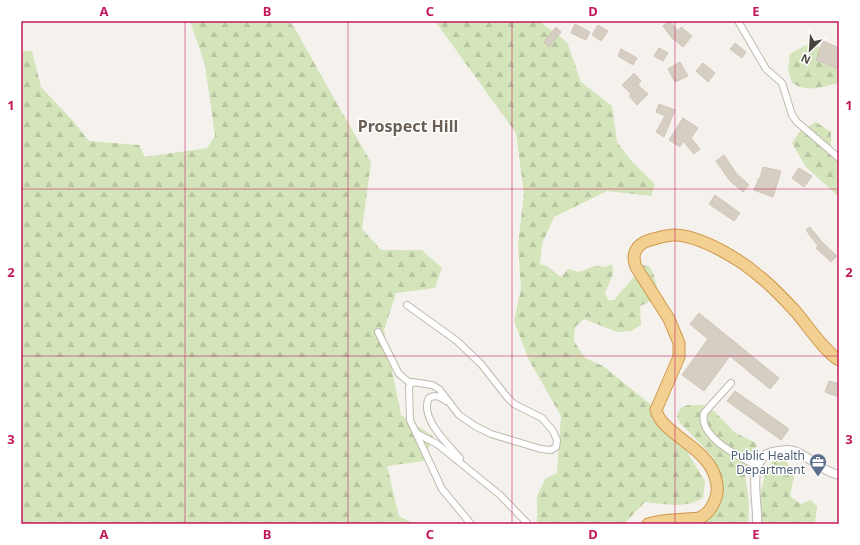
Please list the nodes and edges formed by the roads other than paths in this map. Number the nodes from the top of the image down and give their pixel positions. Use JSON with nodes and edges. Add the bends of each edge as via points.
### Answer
{"nodes":[{"id":1,"x":738,"y":21,"type":"edge"},
{"id":2,"x":839,"y":158,"type":"edge"},
{"id":3,"x":407,"y":305,"type":"dead end"},
{"id":4,"x":378,"y":332,"type":"dead end"},
{"id":5,"x":839,"y":360,"type":"edge"},
{"id":6,"x":410,"y":383,"type":"junction"},
{"id":7,"x":731,"y":383,"type":"dead end"},
{"id":8,"x":452,"y":406,"type":"junction"},
{"id":9,"x":416,"y":433,"type":"junction"},
{"id":10,"x":757,"y":466,"type":"junction"},
{"id":11,"x":472,"y":472,"type":"junction"},
{"id":12,"x":839,"y":476,"type":"edge"},
{"id":13,"x":471,"y":524,"type":"edge"},
{"id":14,"x":528,"y":524,"type":"edge"},
{"id":15,"x":648,"y":524,"type":"edge"},
{"id":16,"x":756,"y":524,"type":"edge"}],
"edges":[{"from":1,"to":2,"type":"street","via":[[766,69],[782,83],[792,115],[797,122]]},
{"from":3,"to":8,"type":"street","via":[[457,341],[476,359],[514,404],[542,418],[553,431],[557,440],[556,447],[551,450],[541,449],[491,434],[459,415]]},
{"from":4,"to":6,"type":"street","via":[[398,374]]},
{"from":5,"to":15,"type":"highway","via":[[826,349],[795,311],[747,266],[689,237],[674,235],[644,242],[636,250],[634,263],[669,319],[679,343],[679,356],[656,410],[658,417],[709,464],[718,487],[714,505],[708,513],[699,518]]},
{"from":6,"to":8,"type":"street","via":[[432,385],[439,389]]},
{"from":6,"to":9,"type":"street","via":[[410,420]]},
{"from":7,"to":10,"type":"street","via":[[704,413],[702,419],[721,445]]},
{"from":8,"to":11,"type":"street","via":[[439,396],[434,396],[428,399],[426,406],[437,430]]},
{"from":9,"to":11,"type":"street","via":[[437,444]]},
{"from":9,"to":13,"type":"street","via":[[442,489]]},
{"from":10,"to":12,"type":"street","via":[[772,452],[790,450]]},
{"from":10,"to":16,"type":"street","via":[[754,487]]},
{"from":11,"to":14,"type":"street","via":[[500,495]]}]}
